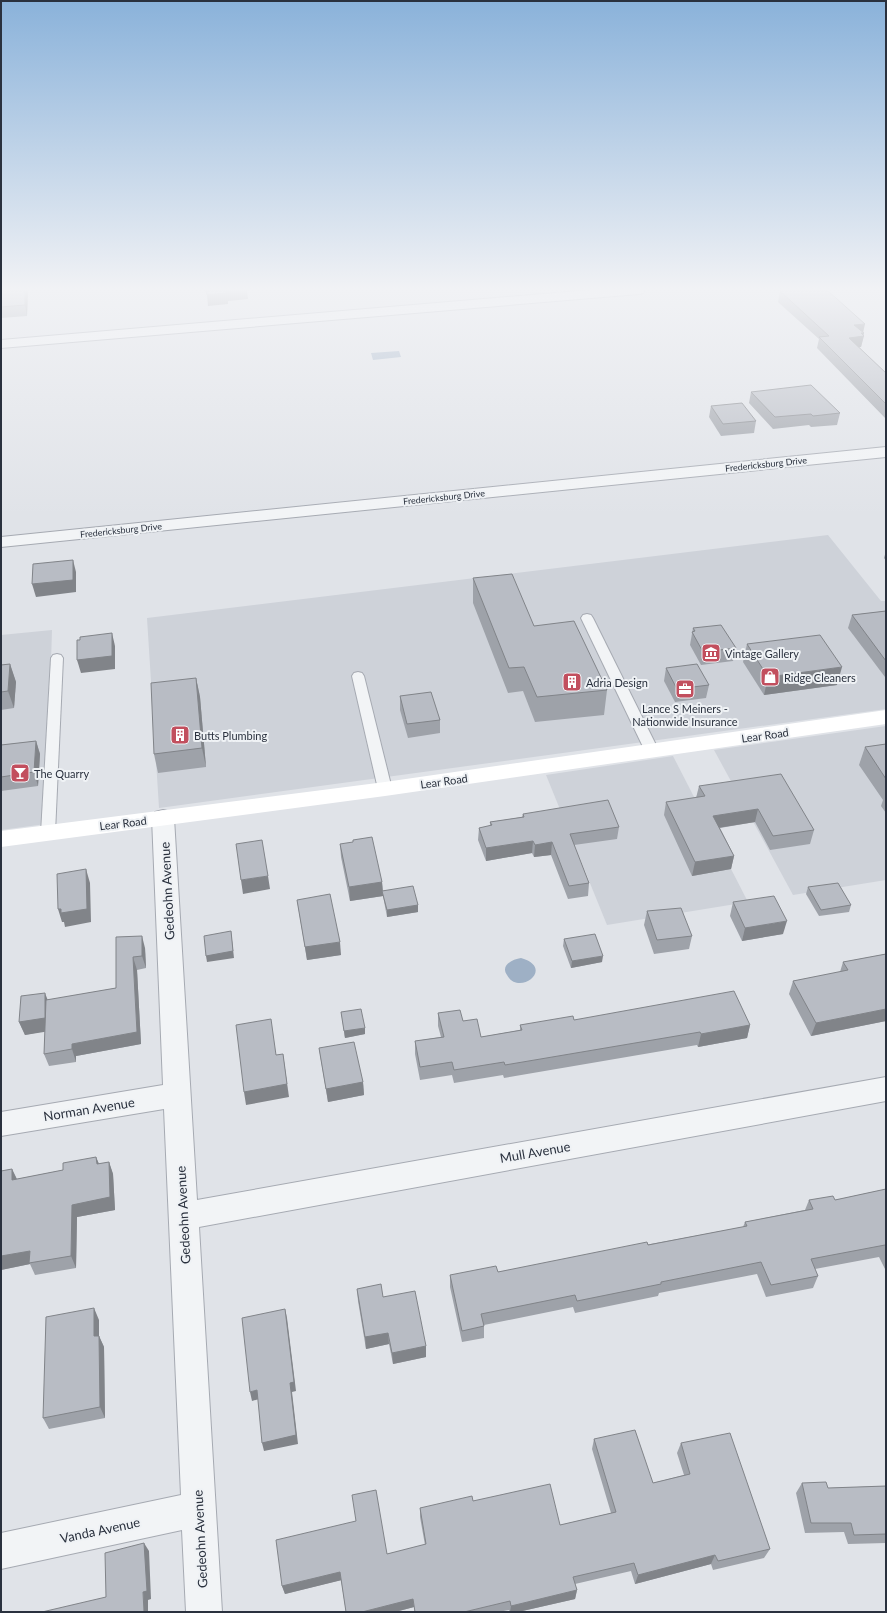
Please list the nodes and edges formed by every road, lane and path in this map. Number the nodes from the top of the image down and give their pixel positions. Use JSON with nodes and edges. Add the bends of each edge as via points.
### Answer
{"nodes":[{"id":1,"x":886,"y":452,"type":"edge"},
{"id":2,"x":1,"y":542,"type":"edge"},
{"id":3,"x":587,"y":618,"type":"dead end"},
{"id":4,"x":57,"y":658,"type":"dead end"},
{"id":5,"x":358,"y":676,"type":"dead end"},
{"id":6,"x":886,"y":717,"type":"edge"},
{"id":7,"x":652,"y":751,"type":"junction"},
{"id":8,"x":385,"y":789,"type":"junction"},
{"id":9,"x":163,"y":818,"type":"junction"},
{"id":10,"x":48,"y":833,"type":"junction"},
{"id":11,"x":1,"y":839,"type":"edge"},
{"id":12,"x":886,"y":1088,"type":"edge"},
{"id":13,"x":178,"y":1095,"type":"junction"},
{"id":14,"x":1,"y":1124,"type":"edge"},
{"id":15,"x":183,"y":1216,"type":"junction"},
{"id":16,"x":199,"y":1508,"type":"junction"},
{"id":17,"x":1,"y":1551,"type":"edge"},
{"id":18,"x":204,"y":1612,"type":"edge"}],
"edges":[{"from":1,"to":2,"type":"street","name":"Fredericksburg Drive"},
{"from":3,"to":7,"type":"lane"},
{"from":4,"to":10,"type":"lane"},
{"from":5,"to":8,"type":"lane"},
{"from":6,"to":7,"type":"street","name":"Lear Road"},
{"from":7,"to":8,"type":"street","name":"Lear Road"},
{"from":8,"to":9,"type":"street","name":"Lear Road"},
{"from":9,"to":10,"type":"street","name":"Lear Road"},
{"from":9,"to":13,"type":"street","name":"Gedeohn Avenue"},
{"from":10,"to":11,"type":"street","name":"Lear Road"},
{"from":12,"to":15,"type":"street","name":"Mull Avenue"},
{"from":13,"to":14,"type":"street","name":"Norman Avenue"},
{"from":13,"to":15,"type":"street","name":"Gedeohn Avenue"},
{"from":15,"to":16,"type":"street","name":"Gedeohn Avenue"},
{"from":16,"to":17,"type":"street","name":"Vanda Avenue"},
{"from":16,"to":18,"type":"street","name":"Gedeohn Avenue"}]}
